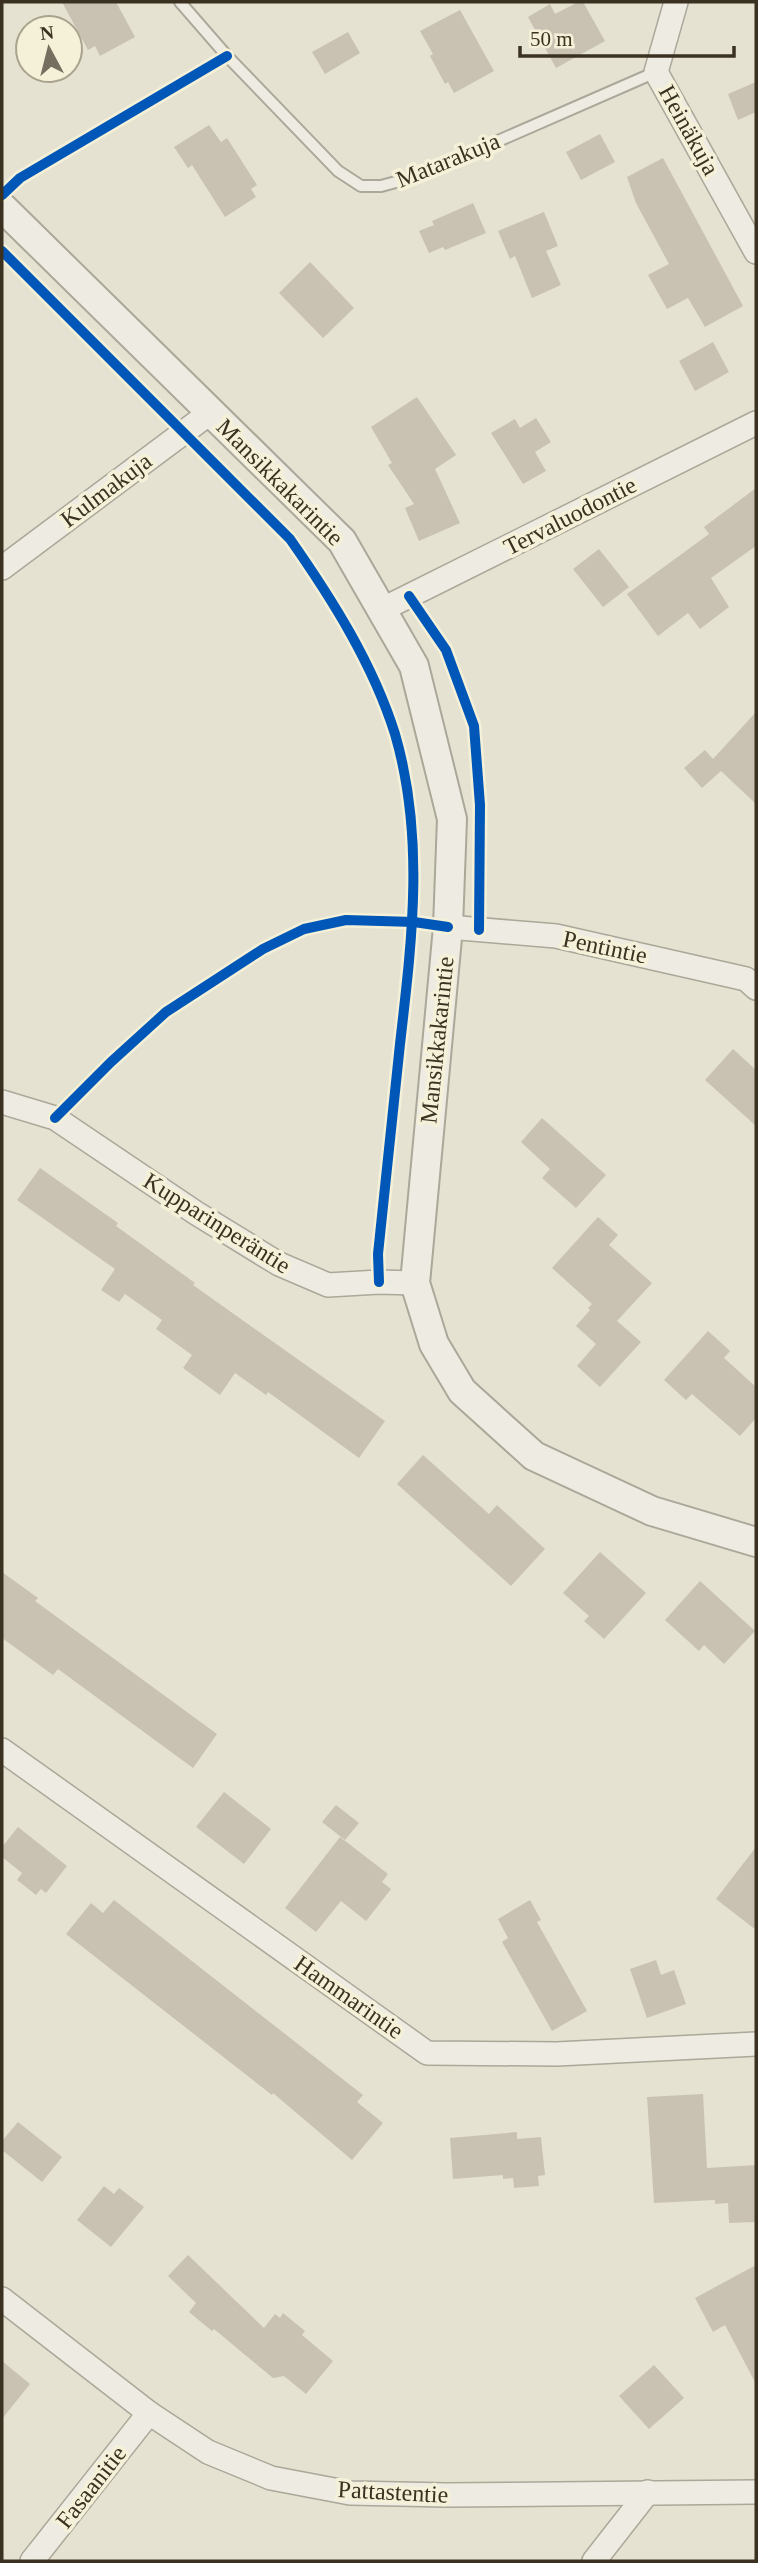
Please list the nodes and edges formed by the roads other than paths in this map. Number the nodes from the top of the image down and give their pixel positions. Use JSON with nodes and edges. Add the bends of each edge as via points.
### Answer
{"nodes":[{"id":1,"x":180,"y":2,"type":"edge"},
{"id":2,"x":676,"y":2,"type":"edge"},
{"id":3,"x":656,"y":72,"type":"junction"},
{"id":4,"x":2,"y":207,"type":"edge"},
{"id":5,"x":756,"y":252,"type":"edge"},
{"id":6,"x":211,"y":412,"type":"junction"},
{"id":7,"x":756,"y":423,"type":"edge"},
{"id":8,"x":2,"y":568,"type":"edge"},
{"id":9,"x":383,"y":609,"type":"junction"},
{"id":10,"x":448,"y":927,"type":"junction"},
{"id":11,"x":756,"y":988,"type":"edge"},
{"id":12,"x":2,"y":1102,"type":"edge"},
{"id":13,"x":415,"y":1283,"type":"junction"},
{"id":14,"x":756,"y":1542,"type":"edge"},
{"id":15,"x":2,"y":1751,"type":"edge"},
{"id":16,"x":756,"y":2044,"type":"edge"},
{"id":17,"x":2,"y":2299,"type":"edge"},
{"id":18,"x":149,"y":2413,"type":"junction"},
{"id":19,"x":648,"y":2492,"type":"junction"},
{"id":20,"x":756,"y":2492,"type":"edge"},
{"id":21,"x":32,"y":2561,"type":"edge"},
{"id":22,"x":594,"y":2561,"type":"edge"}],
"edges":[{"from":1,"to":3,"type":"lane","name":"Matarakuja","via":[[338,171],[361,186],[418,176]]},
{"from":2,"to":3,"type":"street","name":"Heinäkuja"},
{"from":3,"to":5,"type":"street","name":"Heinäkuja"},
{"from":4,"to":6,"type":"street","name":"Mansikkakarintie"},
{"from":6,"to":8,"type":"street","name":"Kulmakuja"},
{"from":6,"to":9,"type":"street","name":"Mansikkakarintie","via":[[342,541]]},
{"from":7,"to":9,"type":"street","name":"Tervaluodontie"},
{"from":9,"to":10,"type":"street","name":"Mansikkakarintie","via":[[414,666],[452,818]]},
{"from":10,"to":11,"type":"street","name":"Pentintie","via":[[556,936],[747,979]]},
{"from":10,"to":13,"type":"street","name":"Mansikkakarintie"},
{"from":12,"to":13,"type":"street","name":"Kupparinperäntie","via":[[55,1118],[279,1264],[328,1285]]},
{"from":13,"to":14,"type":"street","via":[[434,1344],[462,1391],[534,1456],[652,1511]]},
{"from":15,"to":16,"type":"street","name":"Hammarintie","via":[[428,2053],[557,2054]]},
{"from":17,"to":18,"type":"street","name":"Pattastentie"},
{"from":18,"to":19,"type":"street","name":"Pattastentie","via":[[208,2452],[271,2477],[350,2493]]},
{"from":18,"to":21,"type":"street","name":"Fasaanitie"},
{"from":19,"to":20,"type":"street","name":"Pattastentie"},
{"from":19,"to":22,"type":"street"}]}
